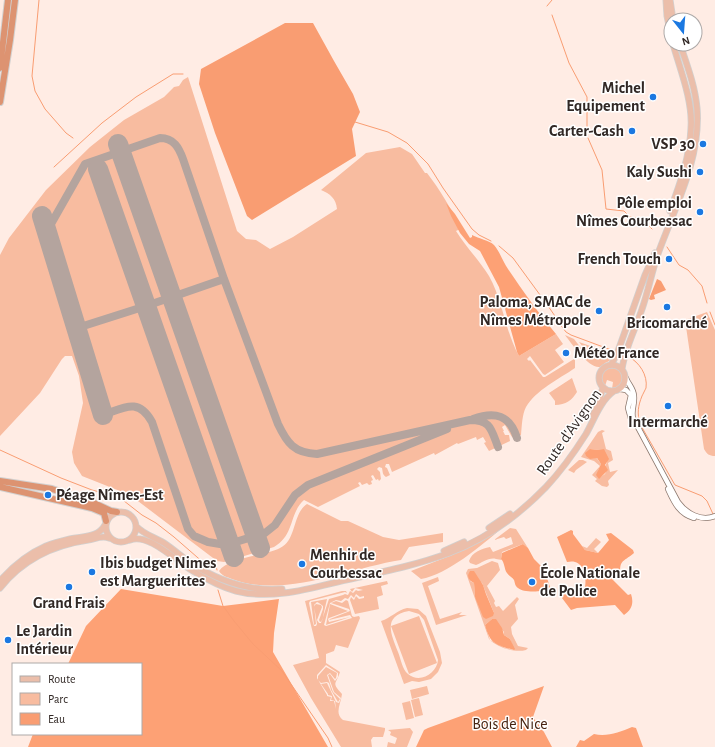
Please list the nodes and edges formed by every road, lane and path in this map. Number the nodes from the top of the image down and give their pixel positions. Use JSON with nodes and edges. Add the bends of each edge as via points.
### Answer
{"nodes":[{"id":1,"x":8,"y":0,"type":"edge"},
{"id":2,"x":15,"y":0,"type":"edge"},
{"id":3,"x":666,"y":0,"type":"edge"},
{"id":4,"x":670,"y":0,"type":"edge"},
{"id":5,"x":667,"y":12,"type":"edge"},
{"id":6,"x":672,"y":12,"type":"edge"},
{"id":7,"x":675,"y":52,"type":"edge"},
{"id":8,"x":682,"y":52,"type":"edge"},
{"id":9,"x":0,"y":68,"type":"edge"},
{"id":10,"x":0,"y":102,"type":"edge"},
{"id":11,"x":612,"y":365,"type":"junction"},
{"id":12,"x":622,"y":369,"type":"junction"},
{"id":13,"x":626,"y":378,"type":"junction"},
{"id":14,"x":603,"y":387,"type":"junction"},
{"id":15,"x":620,"y":389,"type":"junction"},
{"id":16,"x":614,"y":391,"type":"junction"},
{"id":17,"x":0,"y":481,"type":"edge"},
{"id":18,"x":0,"y":487,"type":"edge"},
{"id":19,"x":117,"y":512,"type":"junction"},
{"id":20,"x":715,"y":516,"type":"edge"},
{"id":21,"x":715,"y":520,"type":"edge"},
{"id":22,"x":106,"y":523,"type":"junction"},
{"id":23,"x":136,"y":526,"type":"junction"},
{"id":24,"x":109,"y":538,"type":"junction"},
{"id":25,"x":130,"y":540,"type":"junction"},
{"id":26,"x":0,"y":581,"type":"edge"},
{"id":27,"x":0,"y":588,"type":"edge"}],
"edges":[{"from":1,"to":9,"type":"highway"},
{"from":2,"to":10,"type":"highway"},
{"from":3,"to":5,"type":"main road"},
{"from":4,"to":6,"type":"main road"},
{"from":7,"to":11,"type":"main road","via":[[690,110],[692,127],[688,152],[656,251]]},
{"from":8,"to":12,"type":"main road","via":[[697,109],[694,150],[688,174],[654,264],[647,294]]},
{"from":11,"to":12,"type":"main road"},
{"from":11,"to":14,"type":"main road","via":[[600,372],[599,380]]},
{"from":12,"to":13,"type":"main road"},
{"from":13,"to":15,"type":"main road"},
{"from":13,"to":20,"type":"street","via":[[634,396],[633,418],[678,502],[693,515]]},
{"from":14,"to":16,"type":"main road"},
{"from":14,"to":23,"type":"main road","name":"Route d'Avignon","via":[[598,405],[573,448],[531,496],[478,535],[424,557],[301,587],[281,590],[260,589],[235,584],[205,571]]},
{"from":15,"to":16,"type":"main road"},
{"from":15,"to":21,"type":"street","via":[[631,395],[629,416],[681,512],[687,516]]},
{"from":16,"to":25,"type":"main road","name":"Route d'Avignon","via":[[607,396],[584,438],[562,468],[528,504],[479,538],[454,551],[422,562],[304,590],[252,594],[230,589],[201,576],[151,543],[136,538]]},
{"from":17,"to":19,"type":"highway","via":[[52,489],[94,503],[111,512]]},
{"from":18,"to":22,"type":"highway","via":[[92,508],[104,513]]},
{"from":19,"to":22,"type":"main road","via":[[110,516]]},
{"from":19,"to":23,"type":"main road","via":[[130,514]]},
{"from":22,"to":24,"type":"main road"},
{"from":22,"to":26,"type":"main road","via":[[101,531],[94,535],[64,540],[37,551]]},
{"from":23,"to":25,"type":"main road","via":[[135,534]]},
{"from":24,"to":25,"type":"main road","via":[[122,543]]},
{"from":24,"to":27,"type":"main road","via":[[104,536],[73,542],[47,550],[22,565]]}]}
